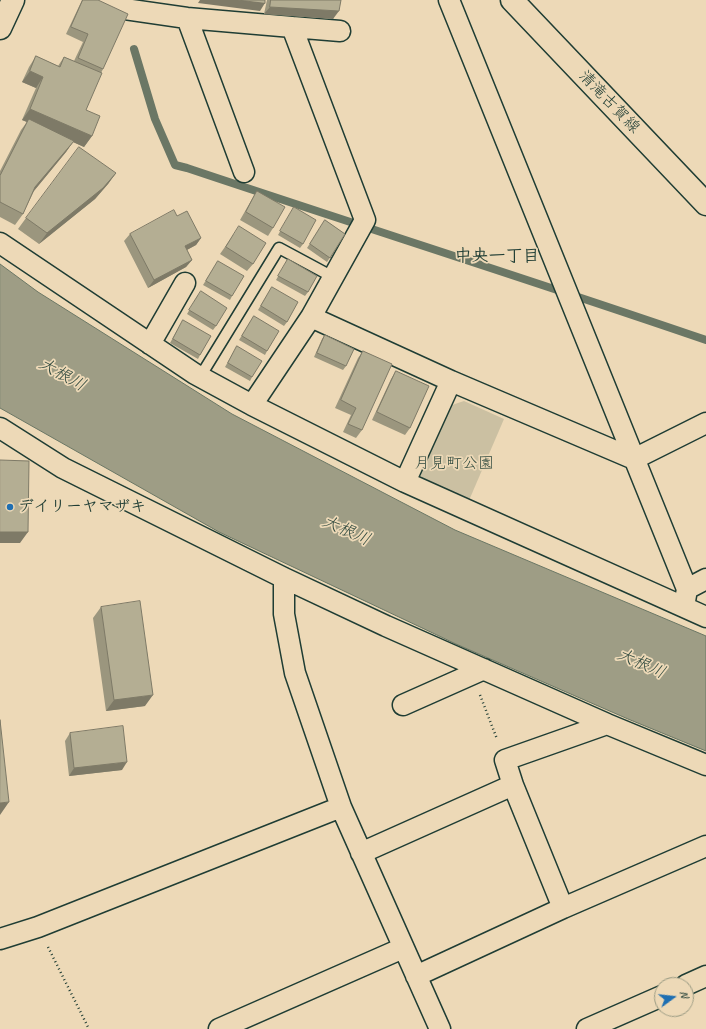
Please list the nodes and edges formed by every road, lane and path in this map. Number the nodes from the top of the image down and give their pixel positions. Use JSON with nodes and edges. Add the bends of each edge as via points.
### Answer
{"nodes":[{"id":1,"x":13,"y":0,"type":"edge"},
{"id":2,"x":102,"y":0,"type":"edge"},
{"id":3,"x":449,"y":0,"type":"edge"},
{"id":4,"x":512,"y":0,"type":"edge"},
{"id":5,"x":187,"y":18,"type":"junction"},
{"id":6,"x":292,"y":27,"type":"junction"},
{"id":7,"x":0,"y":28,"type":"edge"},
{"id":8,"x":340,"y":31,"type":"dead end"},
{"id":9,"x":244,"y":172,"type":"dead end"},
{"id":10,"x":706,"y":204,"type":"edge"},
{"id":11,"x":0,"y":243,"type":"edge"},
{"id":12,"x":333,"y":277,"type":"junction"},
{"id":13,"x":185,"y":283,"type":"dead end"},
{"id":14,"x":311,"y":317,"type":"junction"},
{"id":15,"x":150,"y":344,"type":"junction"},
{"id":16,"x":200,"y":377,"type":"junction"},
{"id":17,"x":451,"y":381,"type":"junction"},
{"id":18,"x":252,"y":405,"type":"junction"},
{"id":19,"x":706,"y":423,"type":"edge"},
{"id":20,"x":0,"y":428,"type":"edge"},
{"id":21,"x":634,"y":459,"type":"junction"},
{"id":22,"x":405,"y":482,"type":"junction"},
{"id":23,"x":284,"y":578,"type":"junction"},
{"id":24,"x":706,"y":579,"type":"edge"},
{"id":25,"x":685,"y":598,"type":"junction"},
{"id":26,"x":706,"y":617,"type":"edge"},
{"id":27,"x":484,"y":669,"type":"junction"},
{"id":28,"x":402,"y":705,"type":"dead end"},
{"id":29,"x":606,"y":724,"type":"junction"},
{"id":30,"x":505,"y":760,"type":"junction"},
{"id":31,"x":706,"y":765,"type":"edge"},
{"id":32,"x":513,"y":785,"type":"junction"},
{"id":33,"x":341,"y":807,"type":"junction"},
{"id":34,"x":706,"y":846,"type":"edge"},
{"id":35,"x":361,"y":853,"type":"junction"},
{"id":36,"x":563,"y":908,"type":"junction"},
{"id":37,"x":38,"y":927,"type":"junction"},
{"id":38,"x":0,"y":940,"type":"edge"},
{"id":39,"x":403,"y":948,"type":"junction"},
{"id":40,"x":416,"y":976,"type":"junction"},
{"id":41,"x":706,"y":976,"type":"edge"},
{"id":42,"x":694,"y":981,"type":"edge"},
{"id":43,"x":654,"y":1000,"type":"edge"},
{"id":44,"x":89,"y":1029,"type":"edge"},
{"id":45,"x":219,"y":1029,"type":"edge"},
{"id":46,"x":440,"y":1029,"type":"edge"},
{"id":47,"x":587,"y":1029,"type":"edge"}],
"edges":[{"from":1,"to":7,"type":"main road"},
{"from":2,"to":5,"type":"street","via":[[118,8]]},
{"from":3,"to":21,"type":"street"},
{"from":4,"to":10,"type":"main road","name":"清滝古賀線"},
{"from":5,"to":6,"type":"street"},
{"from":5,"to":9,"type":"street"},
{"from":6,"to":8,"type":"street"},
{"from":6,"to":12,"type":"street","via":[[365,220]]},
{"from":11,"to":15,"type":"street"},
{"from":12,"to":14,"type":"street"},
{"from":12,"to":16,"type":"lane","via":[[279,248]]},
{"from":13,"to":15,"type":"street"},
{"from":14,"to":17,"type":"street"},
{"from":14,"to":18,"type":"street"},
{"from":15,"to":16,"type":"street"},
{"from":16,"to":18,"type":"street"},
{"from":17,"to":21,"type":"street"},
{"from":17,"to":22,"type":"street"},
{"from":18,"to":22,"type":"street"},
{"from":19,"to":21,"type":"street"},
{"from":20,"to":23,"type":"street","via":[[63,468]]},
{"from":21,"to":25,"type":"street"},
{"from":22,"to":25,"type":"street"},
{"from":23,"to":27,"type":"street"},
{"from":23,"to":33,"type":"street","via":[[284,614],[296,673]]},
{"from":24,"to":25,"type":"street"},
{"from":25,"to":26,"type":"street"},
{"from":27,"to":28,"type":"street"},
{"from":27,"to":29,"type":"street"},
{"from":27,"to":30,"type":"path","via":[[476,684]]},
{"from":29,"to":30,"type":"street"},
{"from":29,"to":31,"type":"street"},
{"from":30,"to":32,"type":"street"},
{"from":32,"to":35,"type":"street"},
{"from":32,"to":36,"type":"street"},
{"from":33,"to":35,"type":"street"},
{"from":33,"to":37,"type":"street"},
{"from":34,"to":36,"type":"street"},
{"from":35,"to":39,"type":"street"},
{"from":36,"to":40,"type":"street"},
{"from":37,"to":38,"type":"street"},
{"from":37,"to":44,"type":"path"},
{"from":39,"to":40,"type":"street"},
{"from":39,"to":45,"type":"street"},
{"from":40,"to":46,"type":"street"},
{"from":41,"to":42,"type":"street"},
{"from":43,"to":47,"type":"street"}]}
